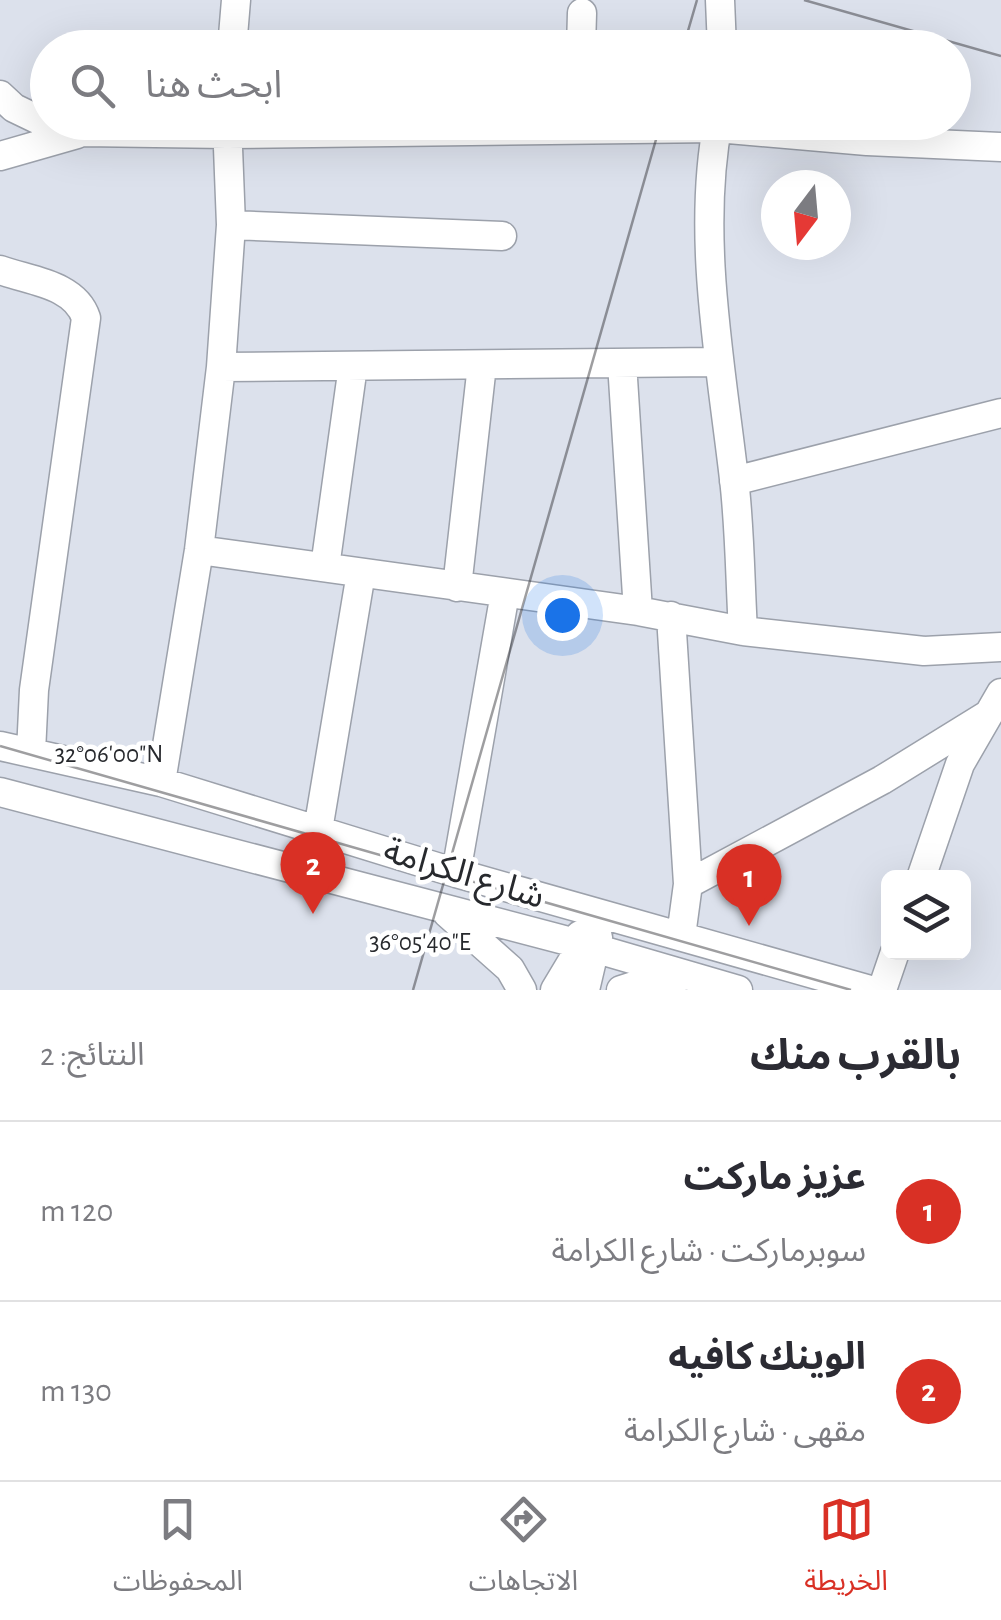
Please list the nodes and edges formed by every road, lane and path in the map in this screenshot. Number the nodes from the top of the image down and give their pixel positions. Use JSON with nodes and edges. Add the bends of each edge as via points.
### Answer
{"nodes":[{"id":1,"x":236,"y":0,"type":"edge"},
{"id":2,"x":720,"y":0,"type":"edge"},
{"id":3,"x":582,"y":13,"type":"dead end"},
{"id":4,"x":234,"y":30,"type":"edge"},
{"id":5,"x":582,"y":30,"type":"edge"},
{"id":6,"x":721,"y":30,"type":"edge"},
{"id":7,"x":0,"y":95,"type":"edge"},
{"id":8,"x":30,"y":116,"type":"edge"},
{"id":9,"x":55,"y":140,"type":"edge"},
{"id":10,"x":227,"y":140,"type":"edge"},
{"id":11,"x":714,"y":140,"type":"edge"},
{"id":12,"x":858,"y":140,"type":"edge"},
{"id":13,"x":1001,"y":147,"type":"edge"},
{"id":14,"x":0,"y":156,"type":"edge"},
{"id":15,"x":231,"y":225,"type":"junction"},
{"id":16,"x":502,"y":236,"type":"dead end"},
{"id":17,"x":0,"y":270,"type":"edge"},
{"id":18,"x":717,"y":362,"type":"junction"},
{"id":19,"x":622,"y":363,"type":"junction"},
{"id":20,"x":482,"y":364,"type":"junction"},
{"id":21,"x":354,"y":366,"type":"junction"},
{"id":22,"x":221,"y":367,"type":"junction"},
{"id":23,"x":1001,"y":413,"type":"edge"},
{"id":24,"x":734,"y":481,"type":"junction"},
{"id":25,"x":199,"y":550,"type":"junction"},
{"id":26,"x":324,"y":567,"type":"junction"},
{"id":27,"x":361,"y":573,"type":"junction"},
{"id":28,"x":457,"y":586,"type":"junction"},
{"id":29,"x":505,"y":594,"type":"junction"},
{"id":30,"x":638,"y":611,"type":"junction"},
{"id":31,"x":672,"y":616,"type":"junction"},
{"id":32,"x":743,"y":631,"type":"junction"},
{"id":33,"x":1001,"y":647,"type":"edge"},
{"id":34,"x":995,"y":704,"type":"edge"},
{"id":35,"x":0,"y":746,"type":"edge"},
{"id":36,"x":32,"y":752,"type":"junction"},
{"id":37,"x":161,"y":782,"type":"junction"},
{"id":38,"x":0,"y":792,"type":"edge"},
{"id":39,"x":318,"y":830,"type":"junction"},
{"id":40,"x":924,"y":870,"type":"edge"},
{"id":41,"x":456,"y":874,"type":"junction"},
{"id":42,"x":688,"y":884,"type":"junction"},
{"id":43,"x":560,"y":903,"type":"junction"},
{"id":44,"x":442,"y":908,"type":"junction"},
{"id":45,"x":618,"y":920,"type":"junction"},
{"id":46,"x":682,"y":936,"type":"junction"},
{"id":47,"x":587,"y":946,"type":"junction"},
{"id":48,"x":892,"y":960,"type":"edge"},
{"id":49,"x":688,"y":976,"type":"junction"},
{"id":50,"x":522,"y":990,"type":"edge"},
{"id":51,"x":556,"y":990,"type":"edge"},
{"id":52,"x":585,"y":990,"type":"edge"},
{"id":53,"x":621,"y":990,"type":"edge"},
{"id":54,"x":738,"y":990,"type":"edge"},
{"id":55,"x":870,"y":990,"type":"edge"},
{"id":56,"x":882,"y":990,"type":"edge"}],
"edges":[{"from":1,"to":4,"type":"street"},
{"from":2,"to":6,"type":"street"},
{"from":3,"to":5,"type":"street"},
{"from":7,"to":8,"type":"street"},
{"from":9,"to":14,"type":"street"},
{"from":10,"to":15,"type":"street"},
{"from":11,"to":18,"type":"street"},
{"from":12,"to":13,"type":"street"},
{"from":15,"to":16,"type":"street"},
{"from":15,"to":22,"type":"street"},
{"from":17,"to":36,"type":"street","via":[[68,294],[86,318],[34,690]]},
{"from":18,"to":19,"type":"street"},
{"from":18,"to":24,"type":"street"},
{"from":19,"to":20,"type":"street"},
{"from":19,"to":30,"type":"street"},
{"from":20,"to":21,"type":"street"},
{"from":20,"to":28,"type":"street"},
{"from":21,"to":22,"type":"street"},
{"from":21,"to":26,"type":"street"},
{"from":22,"to":25,"type":"street"},
{"from":23,"to":24,"type":"street"},
{"from":24,"to":32,"type":"street"},
{"from":25,"to":26,"type":"street"},
{"from":25,"to":37,"type":"street"},
{"from":26,"to":27,"type":"street"},
{"from":27,"to":28,"type":"street"},
{"from":27,"to":39,"type":"street"},
{"from":28,"to":29,"type":"street"},
{"from":29,"to":30,"type":"street"},
{"from":29,"to":41,"type":"street"},
{"from":30,"to":31,"type":"street"},
{"from":31,"to":32,"type":"street"},
{"from":31,"to":42,"type":"street"},
{"from":32,"to":33,"type":"street","via":[[924,651]]},
{"from":34,"to":40,"type":"street","via":[[960,764]]},
{"from":34,"to":42,"type":"street","via":[[882,780]]},
{"from":35,"to":36,"type":"street","name":"شارع الكرامة"},
{"from":36,"to":37,"type":"street","name":"شارع الكرامة"},
{"from":37,"to":39,"type":"street","name":"شارع الكرامة"},
{"from":38,"to":44,"type":"street","name":"شارع الكرامة"},
{"from":39,"to":41,"type":"street","name":"شارع الكرامة"},
{"from":41,"to":43,"type":"street","name":"شارع الكرامة"},
{"from":42,"to":46,"type":"street"},
{"from":43,"to":45,"type":"street","name":"شارع الكرامة"},
{"from":43,"to":47,"type":"street"},
{"from":44,"to":47,"type":"street","name":"شارع الكرامة"},
{"from":44,"to":50,"type":"street","via":[[501,960]]},
{"from":45,"to":46,"type":"street","name":"شارع الكرامة"},
{"from":45,"to":47,"type":"street"},
{"from":46,"to":55,"type":"street","name":"شارع الكرامة"},
{"from":47,"to":49,"type":"street","name":"شارع الكرامة"},
{"from":47,"to":51,"type":"street"},
{"from":47,"to":52,"type":"street","via":[[592,960]]},
{"from":48,"to":56,"type":"street"},
{"from":49,"to":53,"type":"street"},
{"from":49,"to":54,"type":"street","name":"شارع الكرامة"}]}
